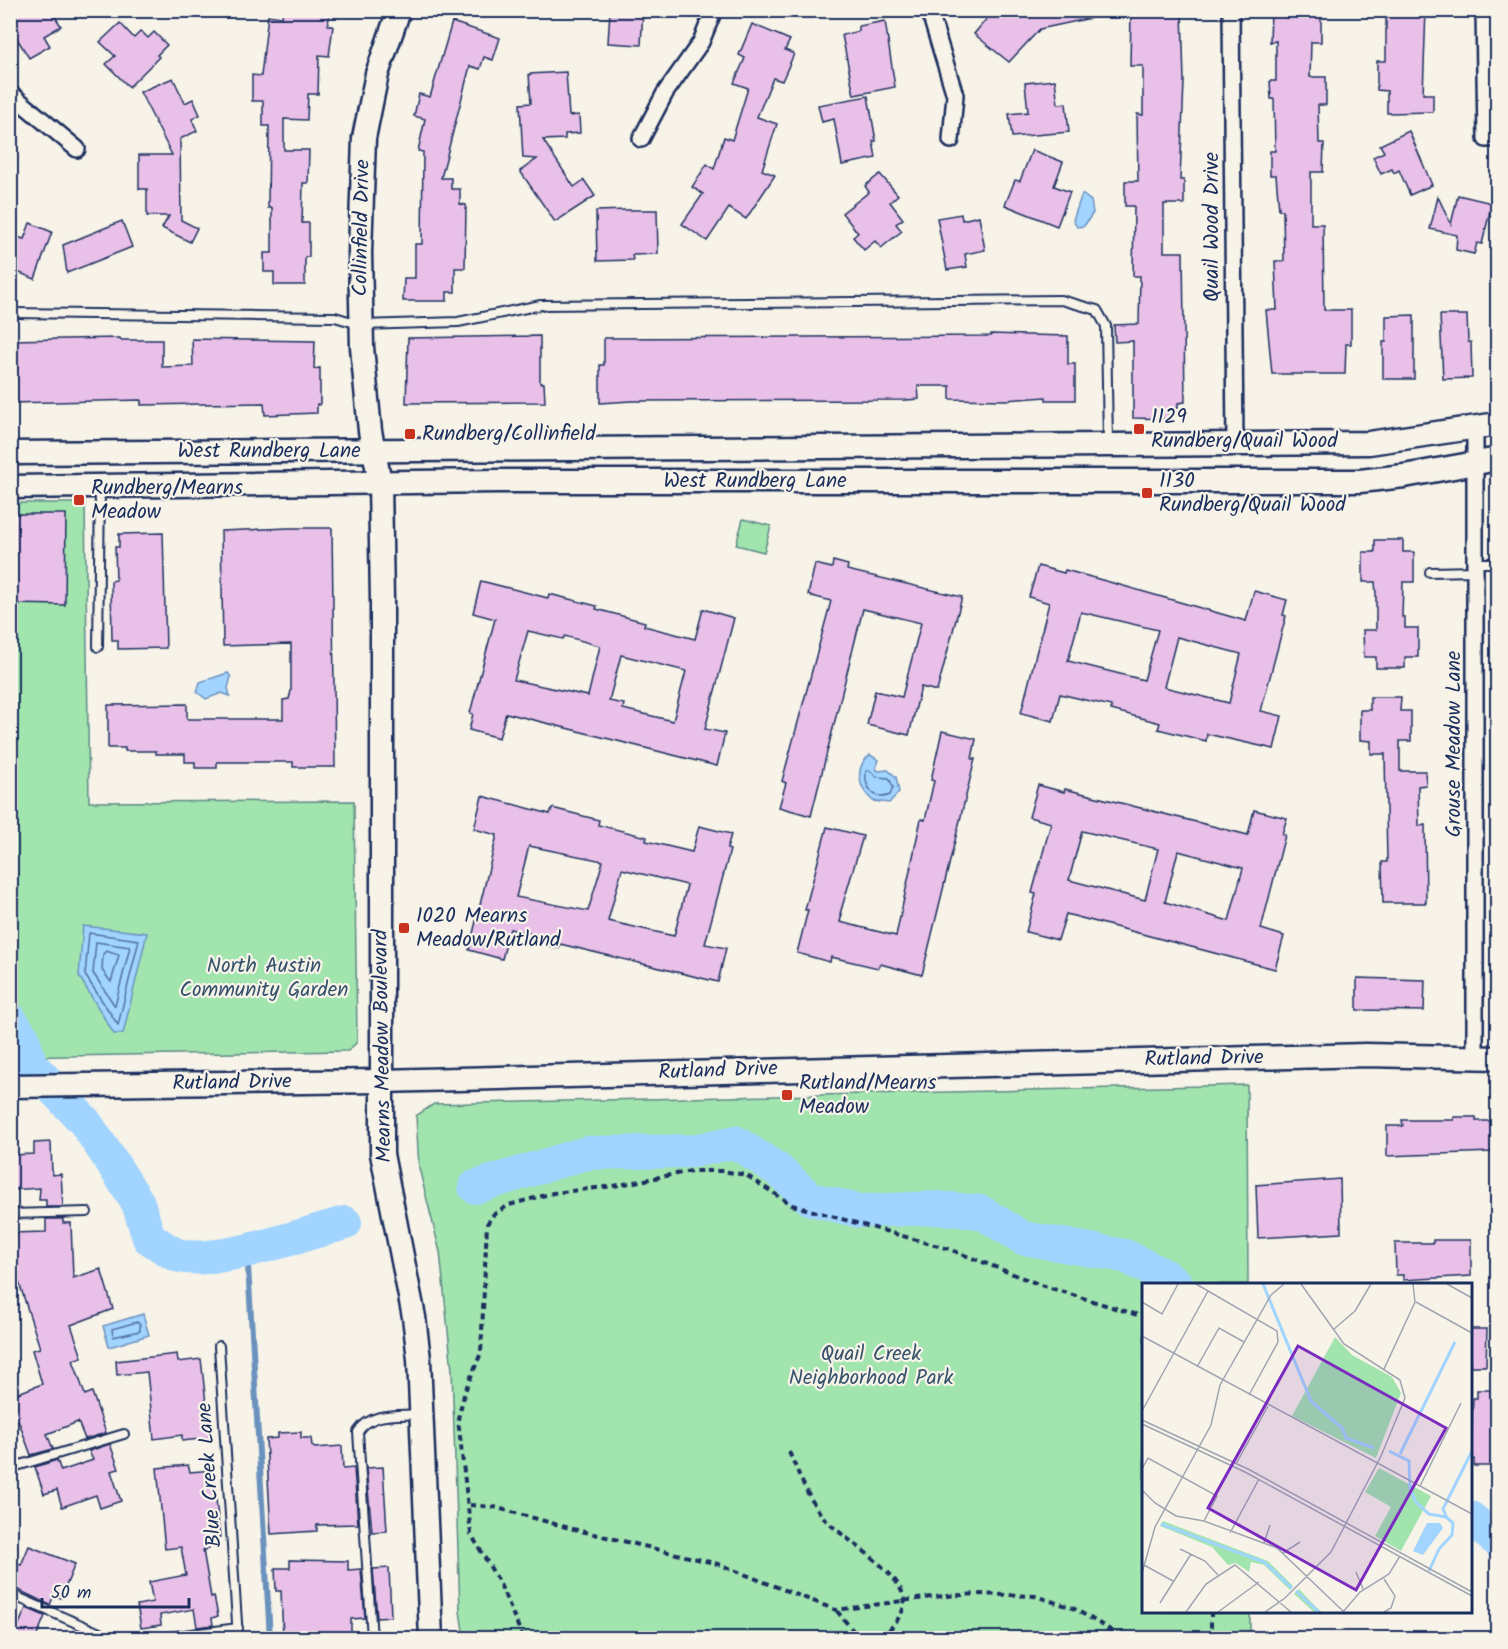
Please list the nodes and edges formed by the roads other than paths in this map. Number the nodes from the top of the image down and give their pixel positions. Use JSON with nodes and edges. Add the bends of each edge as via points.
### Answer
{"nodes":[{"id":1,"x":399,"y":10,"type":"edge"},
{"id":2,"x":714,"y":10,"type":"edge"},
{"id":3,"x":929,"y":10,"type":"edge"},
{"id":4,"x":1231,"y":10,"type":"edge"},
{"id":5,"x":1484,"y":10,"type":"edge"},
{"id":6,"x":10,"y":93,"type":"edge"},
{"id":7,"x":1497,"y":138,"type":"edge"},
{"id":8,"x":641,"y":139,"type":"dead end"},
{"id":9,"x":951,"y":140,"type":"dead end"},
{"id":10,"x":78,"y":149,"type":"dead end"},
{"id":11,"x":10,"y":313,"type":"edge"},
{"id":12,"x":362,"y":325,"type":"junction"},
{"id":13,"x":1497,"y":424,"type":"edge"},
{"id":14,"x":1475,"y":429,"type":"junction"},
{"id":15,"x":1108,"y":444,"type":"junction"},
{"id":16,"x":1235,"y":444,"type":"junction"},
{"id":17,"x":822,"y":446,"type":"junction"},
{"id":18,"x":371,"y":451,"type":"junction"},
{"id":19,"x":10,"y":453,"type":"edge"},
{"id":20,"x":1497,"y":459,"type":"edge"},
{"id":21,"x":1475,"y":464,"type":"junction"},
{"id":22,"x":821,"y":480,"type":"junction"},
{"id":23,"x":380,"y":482,"type":"junction"},
{"id":24,"x":100,"y":486,"type":"junction"},
{"id":25,"x":10,"y":487,"type":"edge"},
{"id":26,"x":1497,"y":563,"type":"edge"},
{"id":27,"x":1475,"y":567,"type":"junction"},
{"id":28,"x":1430,"y":572,"type":"dead end"},
{"id":29,"x":98,"y":647,"type":"dead end"},
{"id":30,"x":1475,"y":1058,"type":"junction"},
{"id":31,"x":1497,"y":1058,"type":"edge"},
{"id":32,"x":381,"y":1081,"type":"junction"},
{"id":33,"x":10,"y":1086,"type":"edge"},
{"id":34,"x":87,"y":1212,"type":"dead end"},
{"id":35,"x":10,"y":1214,"type":"edge"},
{"id":36,"x":219,"y":1346,"type":"dead end"},
{"id":37,"x":421,"y":1414,"type":"junction"},
{"id":38,"x":124,"y":1434,"type":"dead end"},
{"id":39,"x":10,"y":1468,"type":"edge"},
{"id":40,"x":10,"y":1594,"type":"edge"},
{"id":41,"x":238,"y":1628,"type":"junction"},
{"id":42,"x":111,"y":1638,"type":"edge"},
{"id":43,"x":161,"y":1638,"type":"edge"},
{"id":44,"x":238,"y":1638,"type":"edge"},
{"id":45,"x":372,"y":1638,"type":"edge"},
{"id":46,"x":431,"y":1638,"type":"edge"}],
"edges":[{"from":1,"to":12,"type":"street","name":"Collinfield Drive","via":[[377,74],[364,138],[360,190]]},
{"from":2,"to":8,"type":"street","via":[[701,42],[665,93]]},
{"from":3,"to":9,"type":"street","via":[[956,94]]},
{"from":4,"to":16,"type":"street","name":"Quail Wood Drive"},
{"from":5,"to":7,"type":"street","via":[[1486,139]]},
{"from":6,"to":10,"type":"street"},
{"from":11,"to":12,"type":"lane","via":[[334,317]]},
{"from":12,"to":15,"type":"lane","via":[[459,322],[541,304],[1062,300],[1097,310],[1106,326]]},
{"from":12,"to":18,"type":"street","name":"Collinfield Drive"},
{"from":13,"to":14,"type":"street","name":"West Rundberg Lane"},
{"from":14,"to":16,"type":"street","name":"West Rundberg Lane","via":[[1369,443]]},
{"from":14,"to":21,"type":"street","name":"Grouse Meadow Lane"},
{"from":15,"to":16,"type":"street","name":"West Rundberg Lane"},
{"from":15,"to":17,"type":"street","name":"West Rundberg Lane"},
{"from":17,"to":18,"type":"street","name":"West Rundberg Lane"},
{"from":17,"to":22,"type":"street"},
{"from":18,"to":19,"type":"street","name":"West Rundberg Lane"},
{"from":18,"to":23,"type":"street","name":"Mearns Meadow Boulevard"},
{"from":20,"to":21,"type":"street","name":"West Rundberg Lane"},
{"from":21,"to":22,"type":"street","name":"West Rundberg Lane","via":[[1360,481]]},
{"from":21,"to":27,"type":"street","name":"Grouse Meadow Lane"},
{"from":22,"to":23,"type":"street","name":"West Rundberg Lane"},
{"from":23,"to":24,"type":"street","name":"West Rundberg Lane"},
{"from":23,"to":32,"type":"street","name":"Mearns Meadow Boulevard"},
{"from":24,"to":25,"type":"street","name":"West Rundberg Lane"},
{"from":24,"to":29,"type":"lane"},
{"from":26,"to":27,"type":"lane"},
{"from":27,"to":28,"type":"lane"},
{"from":27,"to":30,"type":"street","name":"Grouse Meadow Lane"},
{"from":30,"to":31,"type":"street","name":"Rutland Drive"},
{"from":30,"to":32,"type":"street","name":"Rutland Drive","via":[[1355,1056]]},
{"from":32,"to":33,"type":"street","name":"Rutland Drive"},
{"from":32,"to":37,"type":"street","name":"Mearns Meadow Boulevard","via":[[382,1154],[414,1317]]},
{"from":34,"to":35,"type":"lane"},
{"from":36,"to":41,"type":"lane","name":"Blue Creek Lane"},
{"from":37,"to":45,"type":"lane","via":[[374,1417],[364,1422],[358,1432]]},
{"from":37,"to":46,"type":"street","name":"Mearns Meadow Boulevard"},
{"from":38,"to":39,"type":"lane"},
{"from":40,"to":42,"type":"lane"},
{"from":41,"to":43,"type":"lane"},
{"from":41,"to":44,"type":"lane","name":"Blue Creek Lane"}]}
